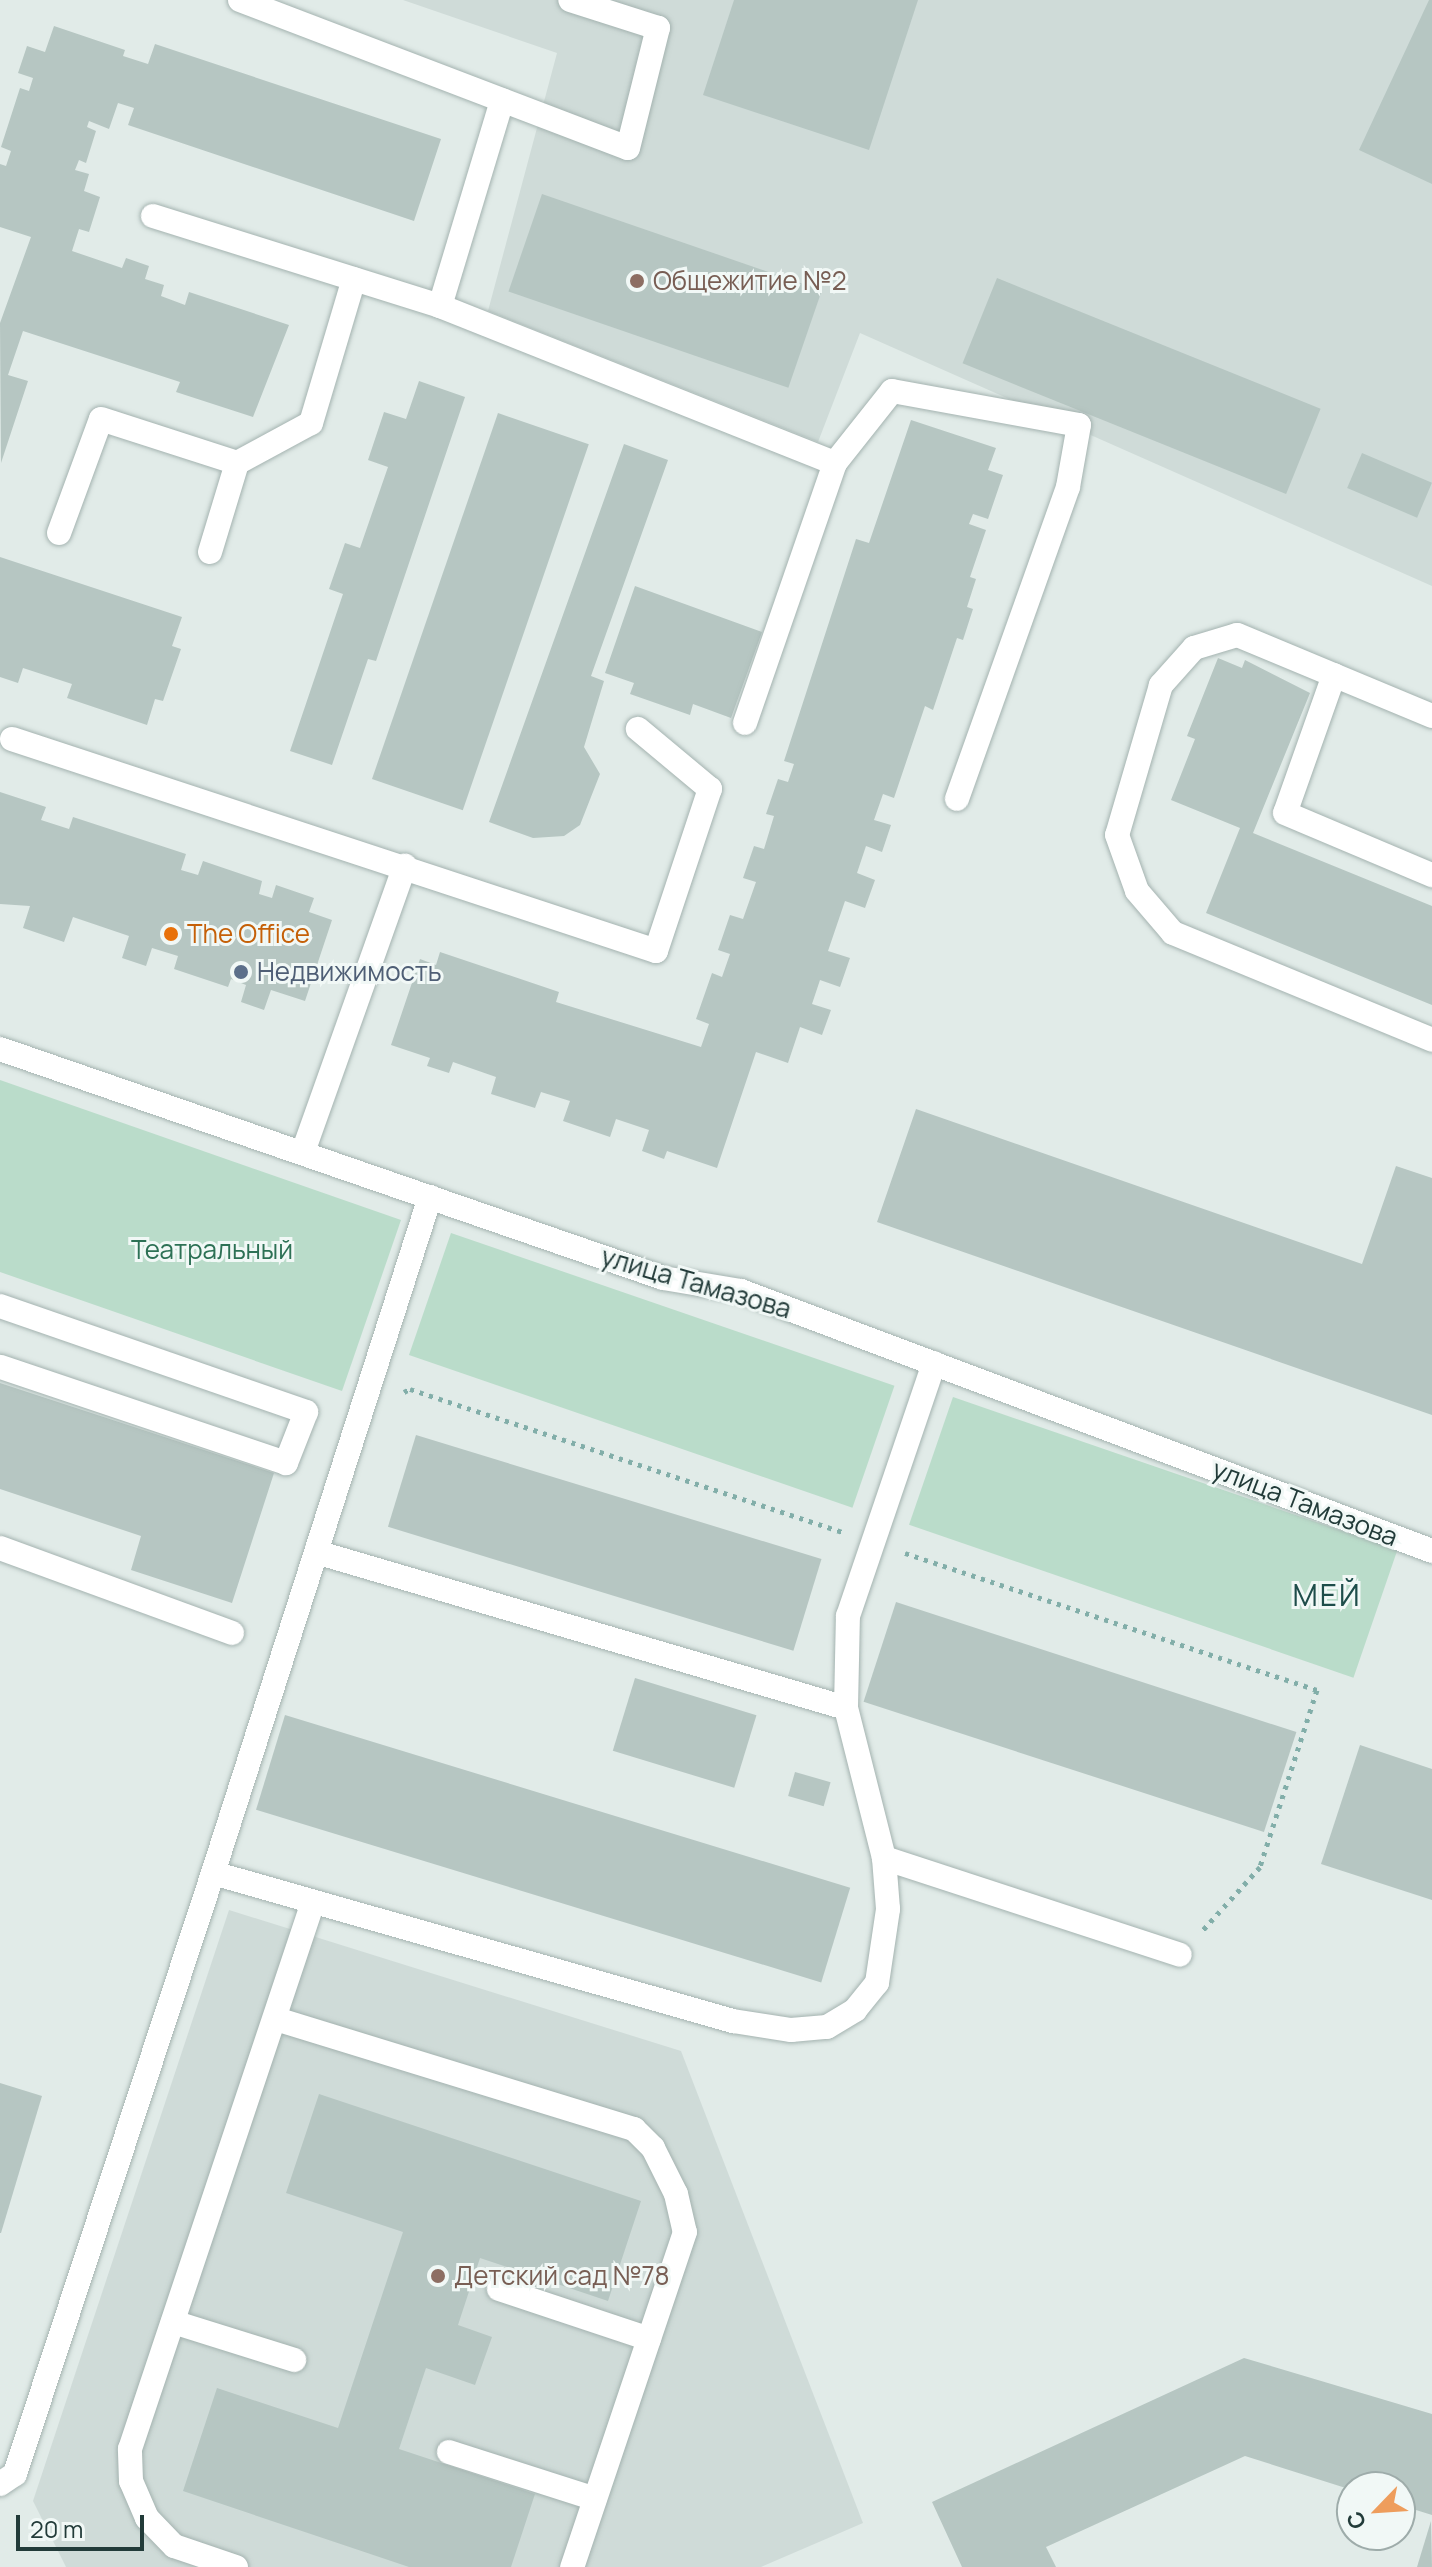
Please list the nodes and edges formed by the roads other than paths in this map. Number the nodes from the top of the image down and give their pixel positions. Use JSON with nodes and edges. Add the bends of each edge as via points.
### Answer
{"nodes":[{"id":1,"x":240,"y":0,"type":"edge"},
{"id":2,"x":570,"y":0,"type":"edge"},
{"id":3,"x":502,"y":100,"type":"junction"},
{"id":4,"x":153,"y":216,"type":"dead end"},
{"id":5,"x":354,"y":279,"type":"junction"},
{"id":6,"x":440,"y":306,"type":"junction"},
{"id":7,"x":237,"y":463,"type":"junction"},
{"id":8,"x":835,"y":463,"type":"junction"},
{"id":9,"x":59,"y":533,"type":"dead end"},
{"id":10,"x":210,"y":552,"type":"dead end"},
{"id":11,"x":1334,"y":675,"type":"junction"},
{"id":12,"x":1432,"y":716,"type":"edge"},
{"id":13,"x":745,"y":723,"type":"dead end"},
{"id":14,"x":638,"y":729,"type":"dead end"},
{"id":15,"x":12,"y":739,"type":"dead end"},
{"id":16,"x":957,"y":799,"type":"dead end"},
{"id":17,"x":405,"y":866,"type":"junction"},
{"id":18,"x":1432,"y":875,"type":"edge"},
{"id":19,"x":1432,"y":1040,"type":"edge"},
{"id":20,"x":0,"y":1049,"type":"edge"},
{"id":21,"x":303,"y":1152,"type":"junction"},
{"id":22,"x":430,"y":1197,"type":"junction"},
{"id":23,"x":0,"y":1306,"type":"edge"},
{"id":24,"x":934,"y":1363,"type":"junction"},
{"id":25,"x":0,"y":1367,"type":"edge"},
{"id":26,"x":0,"y":1548,"type":"edge"},
{"id":27,"x":1432,"y":1551,"type":"edge"},
{"id":28,"x":316,"y":1552,"type":"junction"},
{"id":29,"x":232,"y":1633,"type":"dead end"},
{"id":30,"x":846,"y":1708,"type":"junction"},
{"id":31,"x":884,"y":1858,"type":"junction"},
{"id":32,"x":213,"y":1873,"type":"junction"},
{"id":33,"x":313,"y":1902,"type":"junction"},
{"id":34,"x":1180,"y":1955,"type":"road end"},
{"id":35,"x":276,"y":2019,"type":"junction"},
{"id":36,"x":499,"y":2289,"type":"dead end"},
{"id":37,"x":173,"y":2322,"type":"junction"},
{"id":38,"x":649,"y":2339,"type":"junction"},
{"id":39,"x":294,"y":2360,"type":"dead end"},
{"id":40,"x":449,"y":2452,"type":"dead end"},
{"id":41,"x":0,"y":2484,"type":"edge"},
{"id":42,"x":595,"y":2499,"type":"junction"},
{"id":43,"x":236,"y":2567,"type":"edge"},
{"id":44,"x":572,"y":2567,"type":"edge"}],
"edges":[{"from":1,"to":3,"type":"street"},
{"from":2,"to":3,"type":"street","via":[[658,28],[628,148]]},
{"from":3,"to":6,"type":"street"},
{"from":4,"to":5,"type":"street"},
{"from":5,"to":6,"type":"street"},
{"from":5,"to":7,"type":"street","via":[[311,423]]},
{"from":6,"to":8,"type":"street"},
{"from":7,"to":9,"type":"street","via":[[101,419]]},
{"from":7,"to":10,"type":"street"},
{"from":8,"to":13,"type":"street"},
{"from":8,"to":16,"type":"street","via":[[892,391],[1079,425],[1068,487]]},
{"from":11,"to":12,"type":"street"},
{"from":11,"to":18,"type":"street","via":[[1285,813]]},
{"from":11,"to":19,"type":"street","via":[[1237,635],[1194,648],[1161,685],[1117,835],[1137,891],[1173,933]]},
{"from":14,"to":17,"type":"street","via":[[710,789],[656,951]]},
{"from":15,"to":17,"type":"street"},
{"from":17,"to":21,"type":"street"},
{"from":20,"to":21,"type":"street","name":"улица Тамазова"},
{"from":21,"to":22,"type":"street","name":"улица Тамазова"},
{"from":22,"to":24,"type":"street","name":"улица Тамазова","via":[[663,1278],[741,1291]]},
{"from":22,"to":28,"type":"street"},
{"from":23,"to":25,"type":"street","via":[[306,1412],[286,1463]]},
{"from":24,"to":27,"type":"street","name":"улица Тамазова"},
{"from":24,"to":30,"type":"street","via":[[869,1541],[848,1616]]},
{"from":26,"to":29,"type":"street"},
{"from":28,"to":30,"type":"street"},
{"from":28,"to":32,"type":"street"},
{"from":30,"to":31,"type":"street"},
{"from":31,"to":33,"type":"street","via":[[888,1909],[877,1983],[855,2010],[827,2027],[791,2030],[733,2021]]},
{"from":31,"to":34,"type":"street"},
{"from":32,"to":33,"type":"street"},
{"from":32,"to":41,"type":"street","via":[[15,2474]]},
{"from":33,"to":35,"type":"street"},
{"from":35,"to":37,"type":"street"},
{"from":35,"to":38,"type":"street","via":[[634,2129],[653,2148],[670,2182],[685,2232]]},
{"from":36,"to":38,"type":"street"},
{"from":37,"to":39,"type":"street"},
{"from":37,"to":43,"type":"street","via":[[130,2449],[131,2481],[147,2518],[174,2546]]},
{"from":38,"to":42,"type":"street"},
{"from":40,"to":42,"type":"street"},
{"from":42,"to":44,"type":"street"}]}
